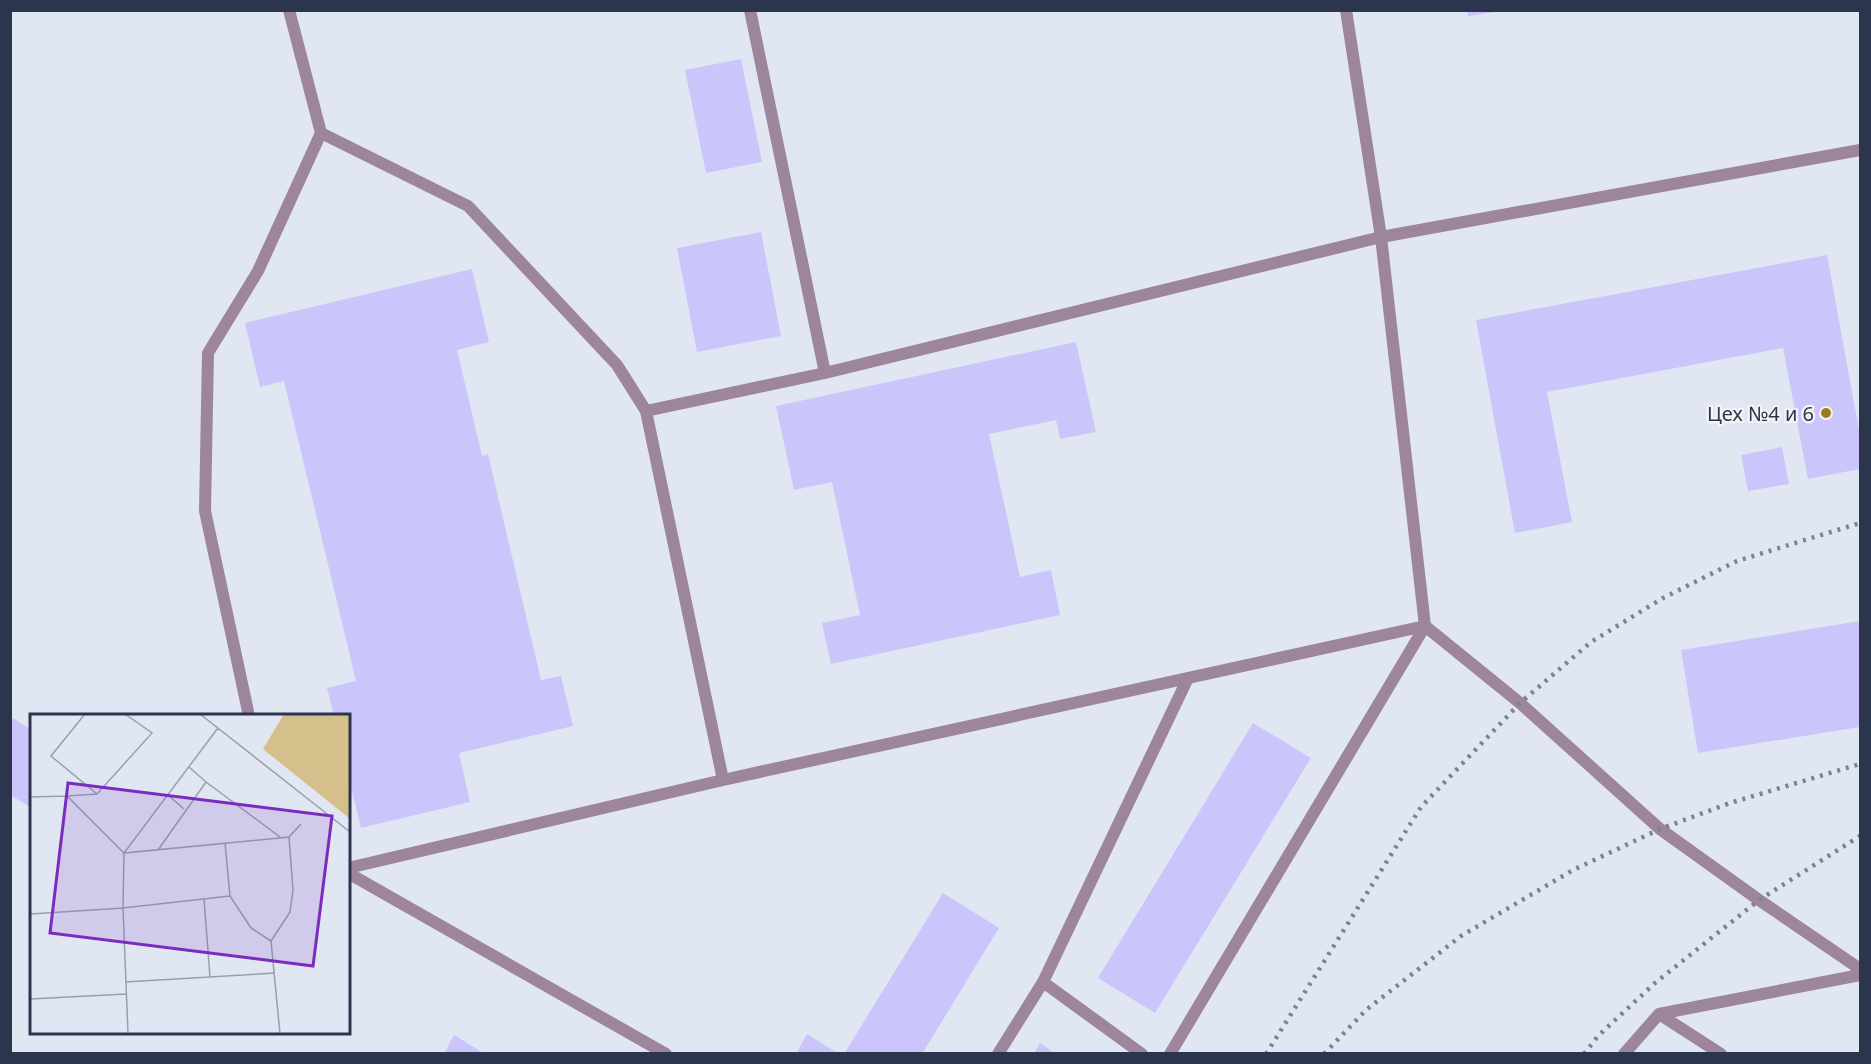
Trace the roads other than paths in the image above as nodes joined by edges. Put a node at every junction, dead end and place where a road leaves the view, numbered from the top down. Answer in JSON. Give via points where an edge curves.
{"nodes":[{"id":1,"x":290,"y":10,"type":"edge"},
{"id":2,"x":750,"y":10,"type":"edge"},
{"id":3,"x":1346,"y":10,"type":"edge"},
{"id":4,"x":321,"y":134,"type":"junction"},
{"id":5,"x":1860,"y":150,"type":"edge"},
{"id":6,"x":1382,"y":237,"type":"junction"},
{"id":7,"x":825,"y":373,"type":"junction"},
{"id":8,"x":646,"y":411,"type":"junction"},
{"id":9,"x":1425,"y":626,"type":"junction"},
{"id":10,"x":1188,"y":678,"type":"junction"},
{"id":11,"x":249,"y":714,"type":"edge"},
{"id":12,"x":723,"y":780,"type":"junction"},
{"id":13,"x":350,"y":868,"type":"edge"},
{"id":14,"x":350,"y":874,"type":"edge"},
{"id":15,"x":1860,"y":969,"type":"edge"},
{"id":16,"x":1860,"y":975,"type":"edge"},
{"id":17,"x":1043,"y":982,"type":"junction"},
{"id":18,"x":1659,"y":1014,"type":"junction"},
{"id":19,"x":666,"y":1053,"type":"edge"},
{"id":20,"x":998,"y":1053,"type":"edge"},
{"id":21,"x":1142,"y":1053,"type":"edge"},
{"id":22,"x":1170,"y":1053,"type":"edge"},
{"id":23,"x":1624,"y":1053,"type":"edge"},
{"id":24,"x":1721,"y":1053,"type":"edge"}],
"edges":[{"from":1,"to":4,"type":"lane"},
{"from":2,"to":7,"type":"lane"},
{"from":3,"to":6,"type":"lane"},
{"from":4,"to":8,"type":"lane","via":[[468,206],[617,365]]},
{"from":4,"to":11,"type":"lane","via":[[258,271],[208,353],[206,511]]},
{"from":5,"to":6,"type":"lane"},
{"from":6,"to":7,"type":"lane"},
{"from":6,"to":9,"type":"lane"},
{"from":7,"to":8,"type":"lane"},
{"from":8,"to":12,"type":"lane"},
{"from":9,"to":10,"type":"lane"},
{"from":9,"to":15,"type":"lane","via":[[1520,703],[1660,829]]},
{"from":9,"to":22,"type":"lane"},
{"from":10,"to":12,"type":"lane"},
{"from":10,"to":17,"type":"lane"},
{"from":12,"to":13,"type":"lane"},
{"from":14,"to":19,"type":"lane"},
{"from":16,"to":18,"type":"lane"},
{"from":17,"to":20,"type":"lane"},
{"from":17,"to":21,"type":"lane"},
{"from":18,"to":23,"type":"lane"},
{"from":18,"to":24,"type":"lane"}]}
